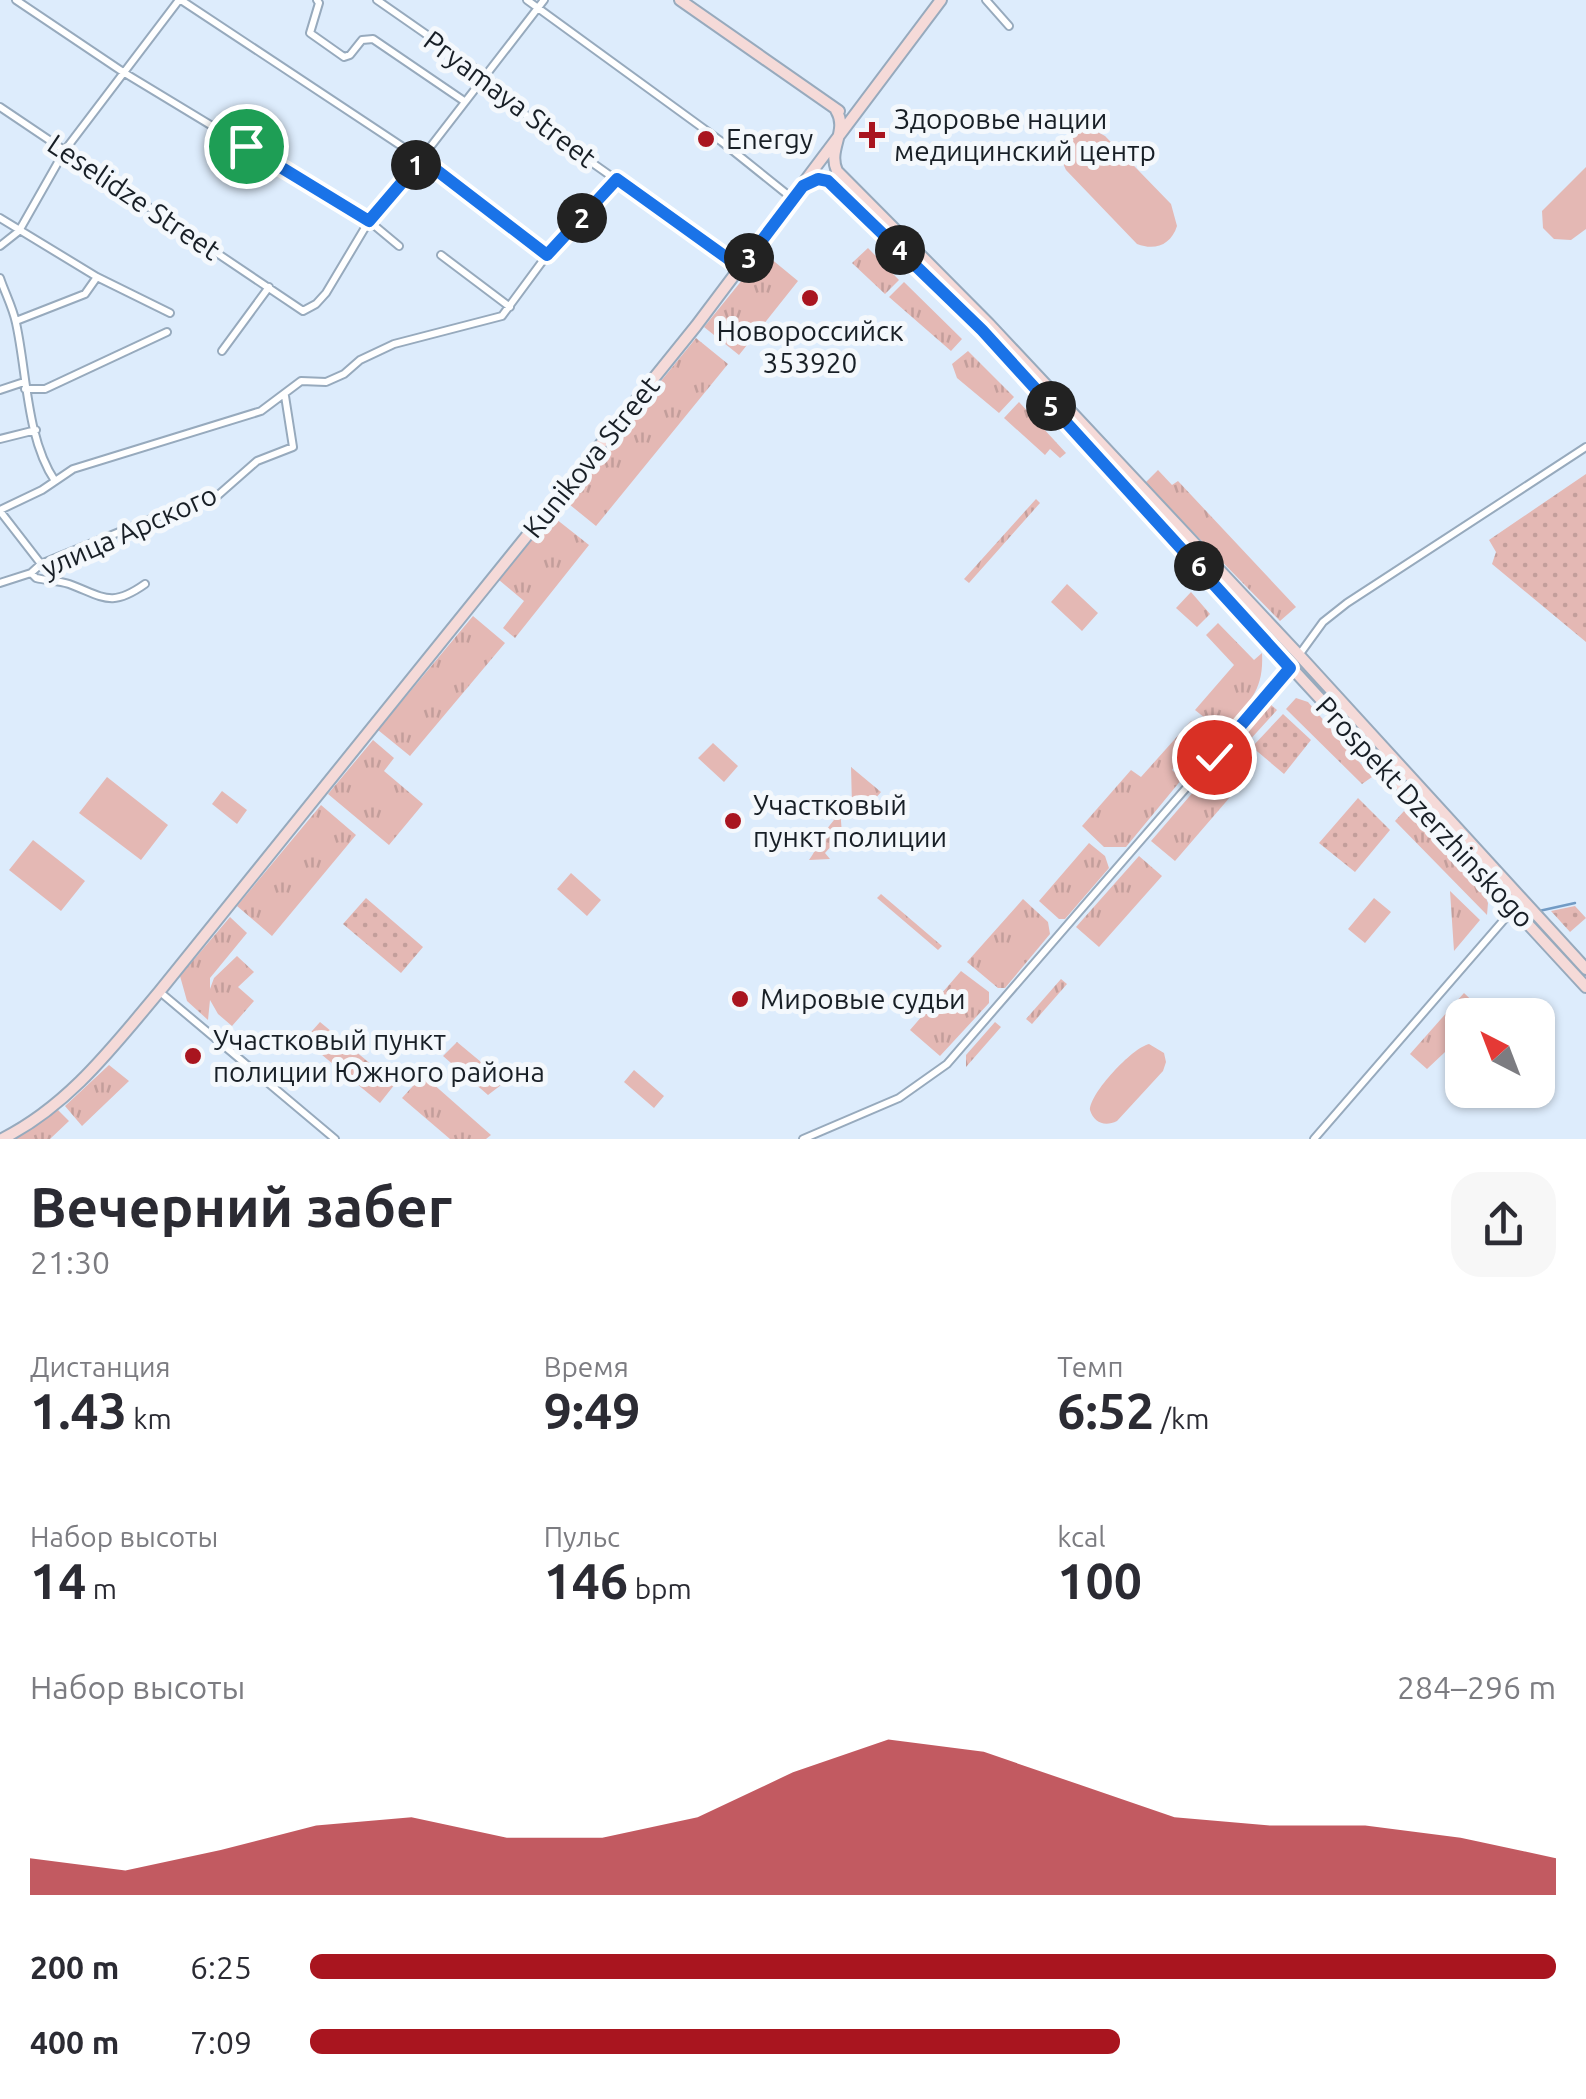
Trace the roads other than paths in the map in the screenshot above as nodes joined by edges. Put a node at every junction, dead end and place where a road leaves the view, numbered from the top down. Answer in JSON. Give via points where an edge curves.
{"nodes":[{"id":1,"x":16,"y":0,"type":"edge"},
{"id":2,"x":180,"y":0,"type":"edge"},
{"id":3,"x":318,"y":0,"type":"edge"},
{"id":4,"x":377,"y":0,"type":"edge"},
{"id":5,"x":528,"y":0,"type":"edge"},
{"id":6,"x":544,"y":0,"type":"edge"},
{"id":7,"x":680,"y":0,"type":"edge"},
{"id":8,"x":942,"y":0,"type":"edge"},
{"id":9,"x":986,"y":0,"type":"edge"},
{"id":10,"x":538,"y":8,"type":"junction"},
{"id":11,"x":1010,"y":26,"type":"dead end"},
{"id":12,"x":123,"y":72,"type":"junction"},
{"id":13,"x":486,"y":76,"type":"junction"},
{"id":14,"x":464,"y":101,"type":"junction"},
{"id":15,"x":863,"y":106,"type":"junction"},
{"id":16,"x":0,"y":107,"type":"edge"},
{"id":17,"x":836,"y":110,"type":"junction"},
{"id":18,"x":837,"y":141,"type":"junction"},
{"id":19,"x":64,"y":150,"type":"junction"},
{"id":20,"x":422,"y":159,"type":"junction"},
{"id":21,"x":821,"y":165,"type":"junction"},
{"id":22,"x":837,"y":171,"type":"junction"},
{"id":23,"x":617,"y":179,"type":"junction"},
{"id":24,"x":828,"y":181,"type":"junction"},
{"id":25,"x":803,"y":186,"type":"junction"},
{"id":26,"x":794,"y":199,"type":"junction"},
{"id":27,"x":0,"y":218,"type":"edge"},
{"id":28,"x":369,"y":221,"type":"junction"},
{"id":29,"x":19,"y":231,"type":"junction"},
{"id":30,"x":0,"y":246,"type":"edge"},
{"id":31,"x":399,"y":246,"type":"dead end"},
{"id":32,"x":441,"y":255,"type":"dead end"},
{"id":33,"x":547,"y":255,"type":"junction"},
{"id":34,"x":741,"y":268,"type":"junction"},
{"id":35,"x":97,"y":277,"type":"junction"},
{"id":36,"x":0,"y":278,"type":"edge"},
{"id":37,"x":269,"y":286,"type":"junction"},
{"id":38,"x":510,"y":307,"type":"junction"},
{"id":39,"x":170,"y":313,"type":"dead end"},
{"id":40,"x":16,"y":321,"type":"junction"},
{"id":41,"x":985,"y":327,"type":"junction"},
{"id":42,"x":167,"y":332,"type":"dead end"},
{"id":43,"x":222,"y":351,"type":"dead end"},
{"id":44,"x":24,"y":385,"type":"junction"},
{"id":45,"x":0,"y":390,"type":"edge"},
{"id":46,"x":285,"y":396,"type":"junction"},
{"id":47,"x":36,"y":430,"type":"junction"},
{"id":48,"x":0,"y":439,"type":"edge"},
{"id":49,"x":1586,"y":447,"type":"edge"},
{"id":50,"x":56,"y":481,"type":"junction"},
{"id":51,"x":0,"y":510,"type":"edge"},
{"id":52,"x":41,"y":564,"type":"junction"},
{"id":53,"x":32,"y":574,"type":"junction"},
{"id":54,"x":0,"y":582,"type":"edge"},
{"id":55,"x":145,"y":584,"type":"dead end"},
{"id":56,"x":1298,"y":654,"type":"junction"},
{"id":57,"x":1290,"y":668,"type":"junction"},
{"id":58,"x":1518,"y":904,"type":"junction"},
{"id":59,"x":1586,"y":969,"type":"edge"},
{"id":60,"x":1586,"y":986,"type":"edge"},
{"id":61,"x":160,"y":992,"type":"junction"},
{"id":62,"x":2,"y":1139,"type":"edge"},
{"id":63,"x":335,"y":1139,"type":"edge"},
{"id":64,"x":803,"y":1139,"type":"edge"},
{"id":65,"x":1314,"y":1139,"type":"edge"}],
"edges":[{"from":1,"to":12,"type":"street"},
{"from":2,"to":12,"type":"street"},
{"from":2,"to":20,"type":"street"},
{"from":3,"to":14,"type":"street","via":[[310,33],[344,56],[373,39]]},
{"from":4,"to":13,"type":"street","name":"Pryamaya Street"},
{"from":5,"to":10,"type":"street"},
{"from":6,"to":10,"type":"street"},
{"from":7,"to":17,"type":"street"},
{"from":8,"to":15,"type":"street"},
{"from":9,"to":11,"type":"street"},
{"from":10,"to":13,"type":"street"},
{"from":10,"to":26,"type":"street"},
{"from":12,"to":19,"type":"street"},
{"from":12,"to":28,"type":"street"},
{"from":13,"to":14,"type":"street"},
{"from":13,"to":23,"type":"street","name":"Pryamaya Street","via":[[530,119]]},
{"from":14,"to":20,"type":"street"},
{"from":15,"to":17,"type":"street"},
{"from":15,"to":18,"type":"street"},
{"from":16,"to":19,"type":"street","name":"Leselidze Street"},
{"from":17,"to":18,"type":"street","via":[[842,126]]},
{"from":18,"to":21,"type":"street"},
{"from":18,"to":22,"type":"street"},
{"from":19,"to":29,"type":"street"},
{"from":19,"to":37,"type":"street","name":"Leselidze Street"},
{"from":20,"to":28,"type":"street"},
{"from":20,"to":33,"type":"street"},
{"from":21,"to":22,"type":"street"},
{"from":21,"to":24,"type":"street"},
{"from":21,"to":25,"type":"street"},
{"from":22,"to":41,"type":"street","name":"Prospekt Dzerzhinskogo"},
{"from":23,"to":33,"type":"street"},
{"from":23,"to":34,"type":"street","name":"Pryamaya Street"},
{"from":24,"to":25,"type":"street"},
{"from":24,"to":41,"type":"street","name":"Prospekt Dzerzhinskogo"},
{"from":25,"to":26,"type":"street"},
{"from":26,"to":34,"type":"street"},
{"from":27,"to":29,"type":"street"},
{"from":28,"to":31,"type":"street"},
{"from":28,"to":37,"type":"street","name":"Leselidze Street","via":[[316,304],[303,311]]},
{"from":29,"to":30,"type":"street"},
{"from":29,"to":35,"type":"street"},
{"from":32,"to":38,"type":"street"},
{"from":33,"to":38,"type":"street"},
{"from":34,"to":61,"type":"street"},
{"from":35,"to":39,"type":"street"},
{"from":35,"to":40,"type":"street","via":[[85,294]]},
{"from":36,"to":40,"type":"street"},
{"from":37,"to":43,"type":"street"},
{"from":38,"to":46,"type":"street","via":[[495,319],[394,344],[326,382],[301,381]]},
{"from":40,"to":44,"type":"street"},
{"from":41,"to":56,"type":"street","name":"Prospekt Dzerzhinskogo"},
{"from":41,"to":57,"type":"street","name":"Prospekt Dzerzhinskogo"},
{"from":42,"to":44,"type":"street","via":[[45,389]]},
{"from":44,"to":45,"type":"street"},
{"from":44,"to":47,"type":"street"},
{"from":46,"to":50,"type":"street","via":[[261,410],[73,469]]},
{"from":46,"to":52,"type":"street","name":"улица Арского","via":[[293,446],[257,461],[216,497]]},
{"from":47,"to":48,"type":"street"},
{"from":47,"to":50,"type":"street"},
{"from":49,"to":56,"type":"street","via":[[1347,603]]},
{"from":50,"to":51,"type":"street"},
{"from":51,"to":52,"type":"street"},
{"from":52,"to":53,"type":"street","name":"улица Арского"},
{"from":53,"to":54,"type":"street","name":"улица Арского"},
{"from":53,"to":55,"type":"street","via":[[102,599],[127,596]]},
{"from":56,"to":57,"type":"street"},
{"from":56,"to":58,"type":"street","name":"Prospekt Dzerzhinskogo"},
{"from":57,"to":58,"type":"street","name":"Prospekt Dzerzhinskogo"},
{"from":57,"to":64,"type":"street","via":[[947,1064],[898,1098]]},
{"from":58,"to":59,"type":"street","name":"Prospekt Dzerzhinskogo"},
{"from":58,"to":60,"type":"street","name":"Prospekt Dzerzhinskogo"},
{"from":58,"to":65,"type":"street"},
{"from":61,"to":62,"type":"street","via":[[82,1082]]},
{"from":61,"to":63,"type":"street"}]}
